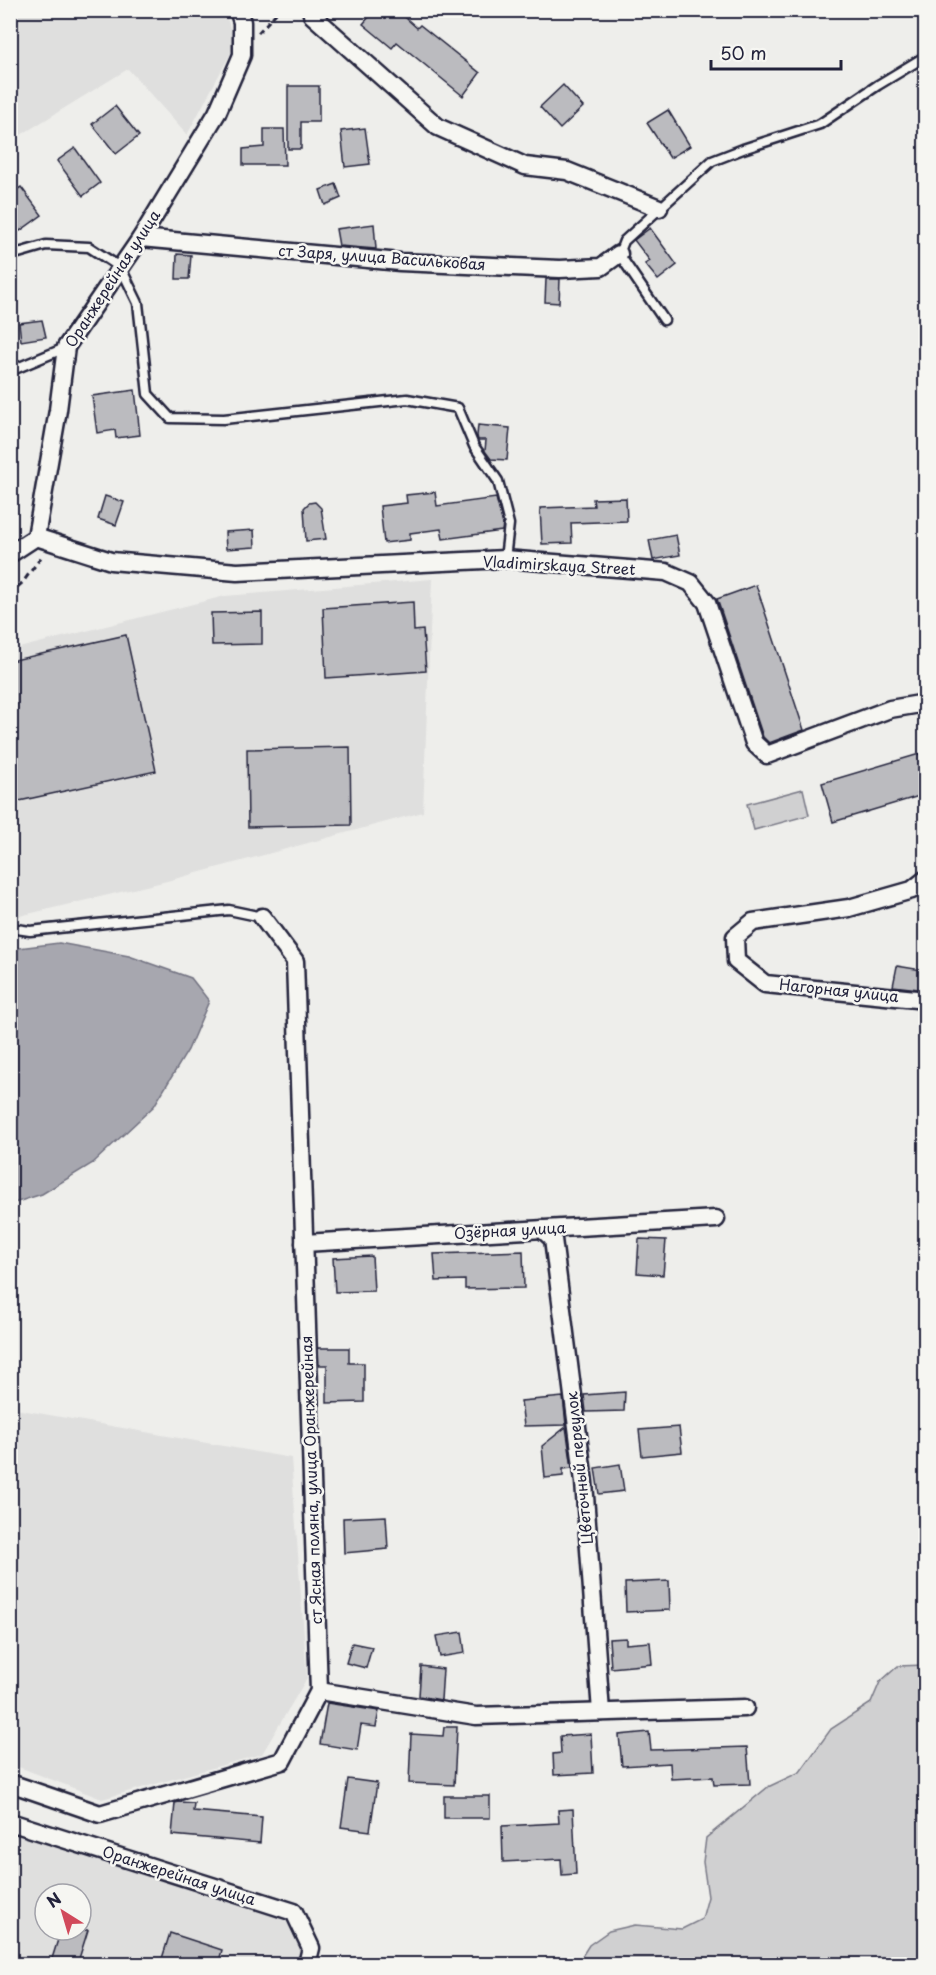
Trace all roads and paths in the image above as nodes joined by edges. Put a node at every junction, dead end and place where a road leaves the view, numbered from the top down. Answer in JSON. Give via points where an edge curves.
{"nodes":[{"id":1,"x":238,"y":10,"type":"edge"},
{"id":2,"x":308,"y":12,"type":"edge"},
{"id":3,"x":926,"y":56,"type":"edge"},
{"id":4,"x":659,"y":208,"type":"junction"},
{"id":5,"x":141,"y":238,"type":"junction"},
{"id":6,"x":15,"y":254,"type":"dead end"},
{"id":7,"x":619,"y":254,"type":"junction"},
{"id":8,"x":121,"y":268,"type":"junction"},
{"id":9,"x":664,"y":320,"type":"dead end"},
{"id":10,"x":66,"y":347,"type":"junction"},
{"id":11,"x":10,"y":371,"type":"edge"},
{"id":12,"x":43,"y":539,"type":"junction"},
{"id":13,"x":10,"y":554,"type":"edge"},
{"id":14,"x":505,"y":560,"type":"junction"},
{"id":15,"x":10,"y":594,"type":"edge"},
{"id":16,"x":926,"y":703,"type":"edge"},
{"id":17,"x":926,"y":879,"type":"edge"},
{"id":18,"x":262,"y":917,"type":"joint"},
{"id":19,"x":10,"y":928,"type":"edge"},
{"id":20,"x":926,"y":1000,"type":"edge"},
{"id":21,"x":716,"y":1219,"type":"dead end"},
{"id":22,"x":542,"y":1229,"type":"junction"},
{"id":23,"x":304,"y":1243,"type":"junction"},
{"id":24,"x":319,"y":1690,"type":"junction"},
{"id":25,"x":745,"y":1708,"type":"dead end"},
{"id":26,"x":601,"y":1712,"type":"junction"},
{"id":27,"x":10,"y":1783,"type":"edge"},
{"id":28,"x":10,"y":1822,"type":"edge"},
{"id":29,"x":307,"y":1965,"type":"edge"}],
"edges":[{"from":1,"to":5,"type":"street","name":"Оранжерейная улица","via":[[242,55],[217,113]]},
{"from":2,"to":4,"type":"street","via":[[438,127],[525,166],[567,171]]},
{"from":3,"to":4,"type":"lane","via":[[820,124],[712,161]]},
{"from":4,"to":7,"type":"lane","via":[[624,241]]},
{"from":5,"to":7,"type":"street","name":"ст Заря, улица Васильковая","via":[[400,262],[560,269],[601,267]]},
{"from":5,"to":8,"type":"street","name":"Оранжерейная улица"},
{"from":6,"to":8,"type":"lane","via":[[46,245],[89,247]]},
{"from":7,"to":9,"type":"lane"},
{"from":8,"to":10,"type":"street","name":"Оранжерейная улица"},
{"from":8,"to":14,"type":"lane","via":[[138,303],[148,394],[170,418],[224,419],[407,399],[458,408],[474,446],[498,481],[509,524]]},
{"from":10,"to":11,"type":"lane"},
{"from":10,"to":12,"type":"street","name":"Оранжерейная улица"},
{"from":12,"to":13,"type":"street"},
{"from":12,"to":14,"type":"street","name":"Vladimirskaya Street","via":[[111,561],[237,572]]},
{"from":12,"to":15,"type":"path","via":[[39,562]]},
{"from":14,"to":16,"type":"street","name":"Vladimirskaya Street","via":[[666,572],[691,583],[707,603],[753,742],[766,755],[890,709]]},
{"from":17,"to":20,"type":"street","name":"Нагорная улица","via":[[912,890],[849,908],[753,922],[735,937],[736,961],[765,984]]},
{"from":18,"to":19,"type":"lane","via":[[230,910],[30,930]]},
{"from":18,"to":23,"type":"street","name":"ст Ясная поляна, улица Оранжерейная","via":[[295,961]]},
{"from":21,"to":22,"type":"street","name":"Озёрная улица"},
{"from":22,"to":23,"type":"street","name":"Озёрная улица"},
{"from":22,"to":26,"type":"street","name":"Цветочный переулок","via":[[553,1239],[582,1470]]},
{"from":23,"to":24,"type":"street","name":"ст Ясная поляна, улица Оранжерейная"},
{"from":24,"to":26,"type":"street","via":[[476,1716]]},
{"from":24,"to":27,"type":"street","name":"ст Ясная поляна, улица Оранжерейная","via":[[282,1761],[100,1814]]},
{"from":25,"to":26,"type":"street"},
{"from":28,"to":29,"type":"street","name":"Оранжерейная улица","via":[[294,1912],[311,1948]]}]}
